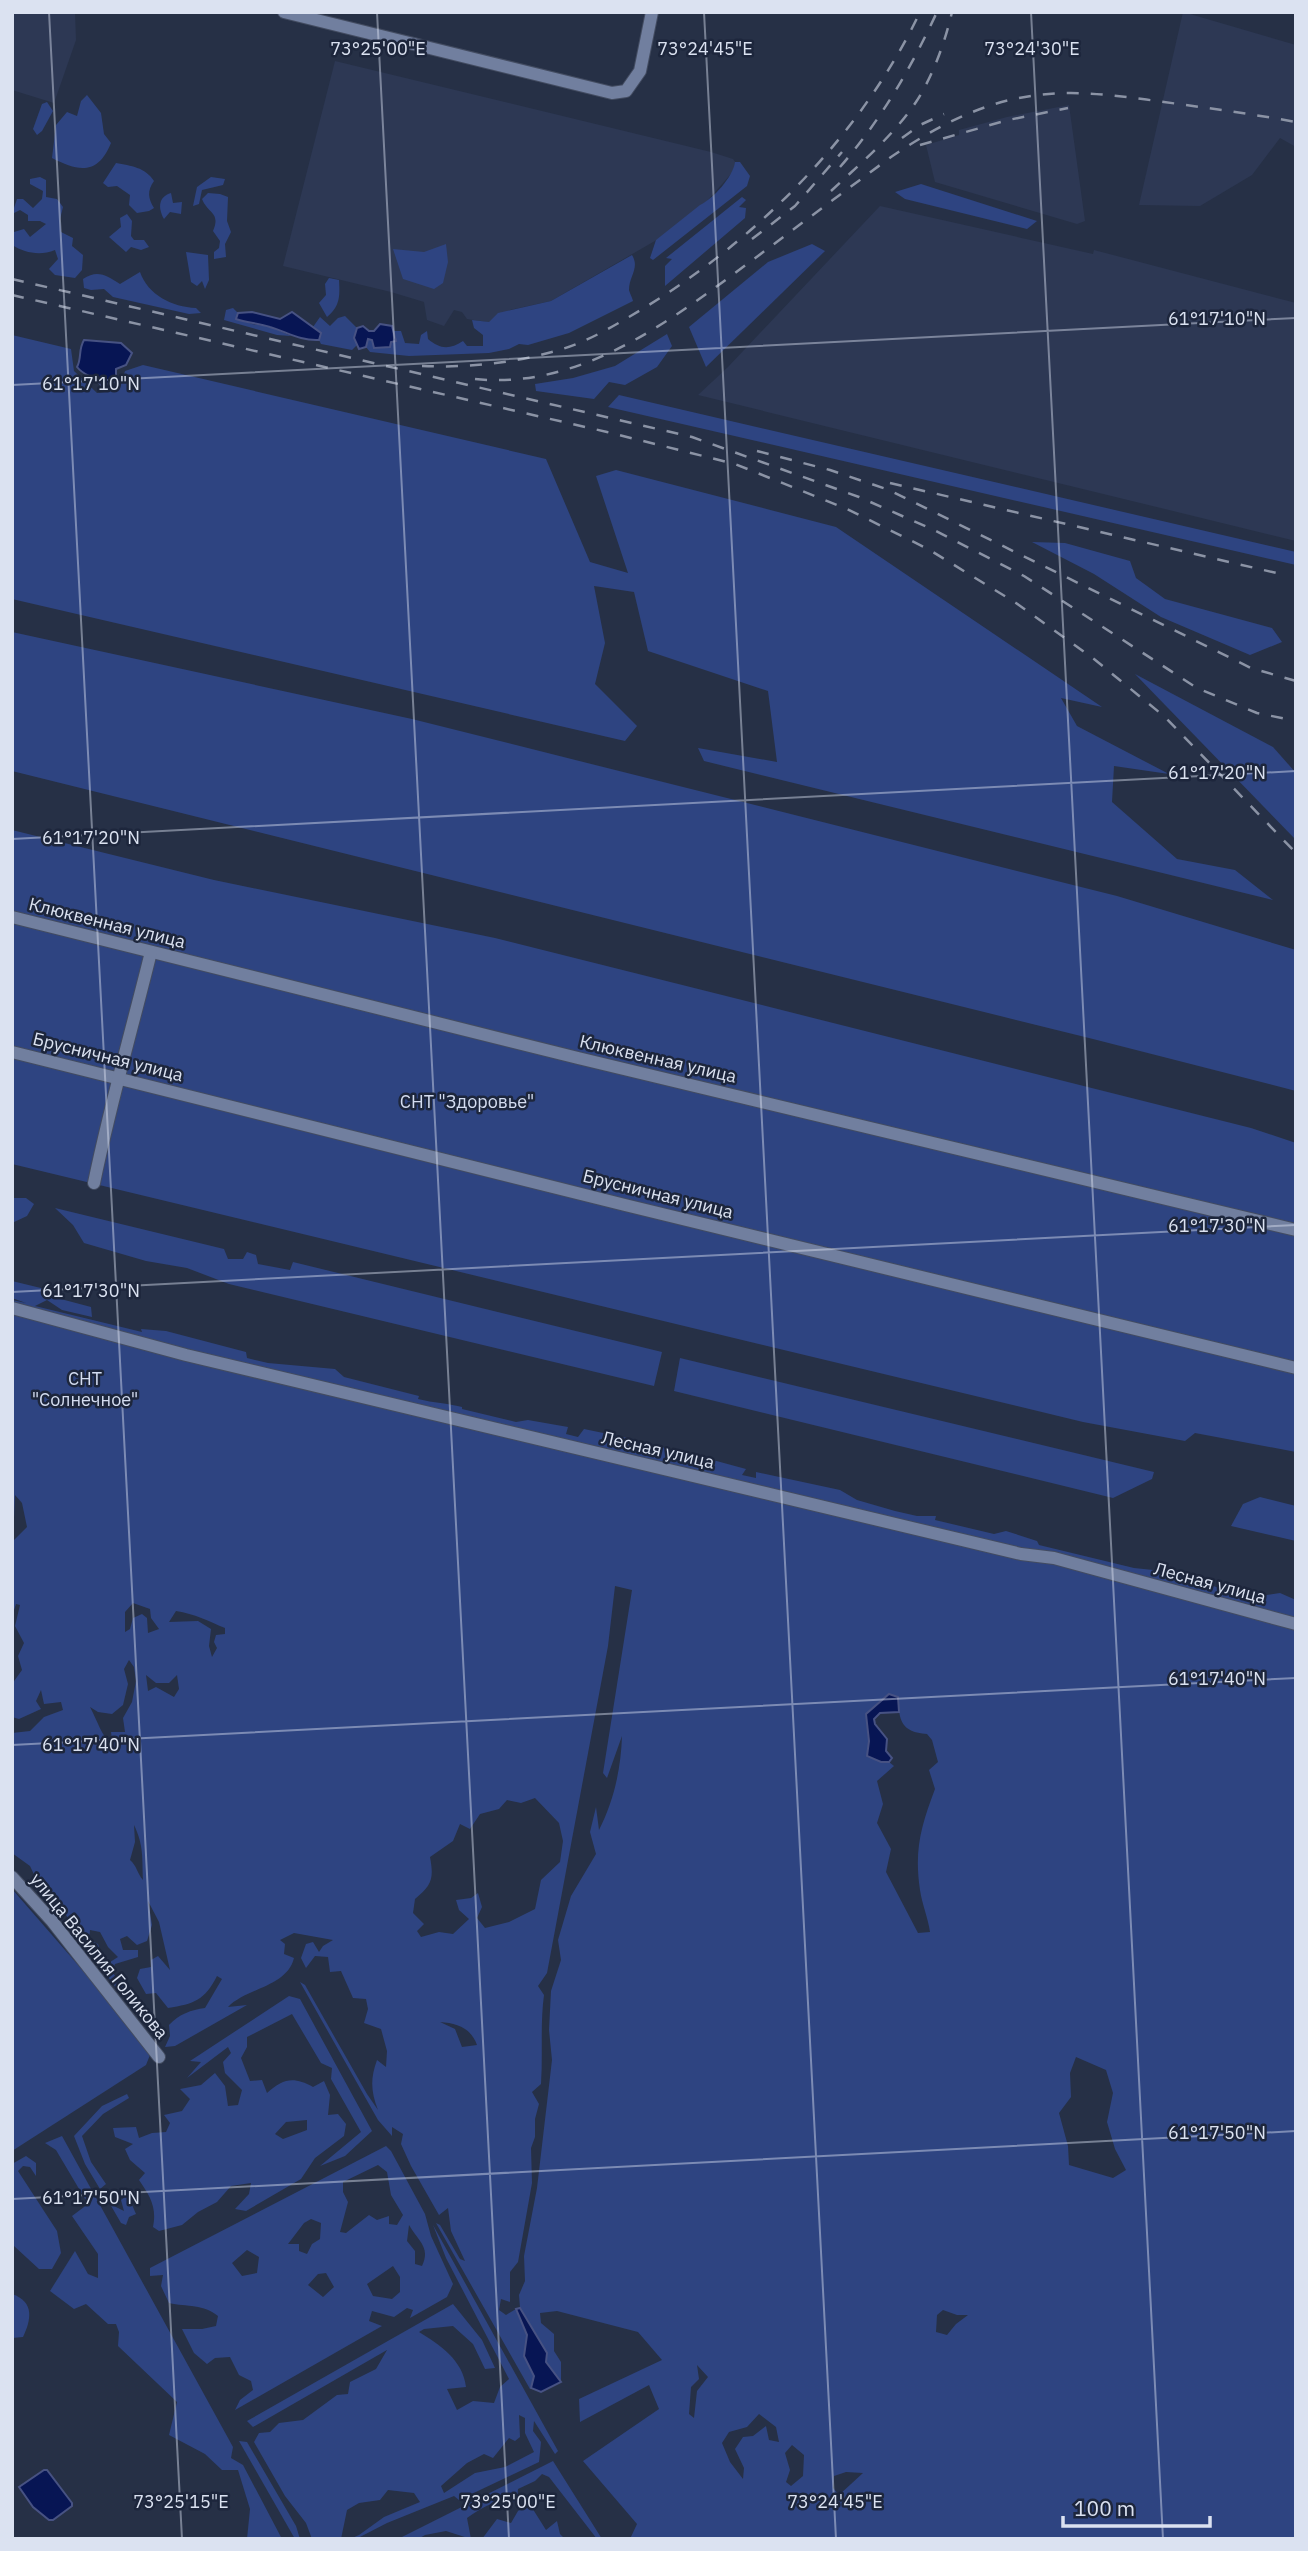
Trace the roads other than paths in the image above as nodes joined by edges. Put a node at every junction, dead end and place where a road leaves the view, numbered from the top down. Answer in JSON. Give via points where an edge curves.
{"nodes":[{"id":1,"x":284,"y":12,"type":"edge"},
{"id":2,"x":652,"y":12,"type":"edge"},
{"id":3,"x":327,"y":18,"type":"edge"},
{"id":4,"x":12,"y":917,"type":"edge"},
{"id":5,"x":151,"y":951,"type":"junction"},
{"id":6,"x":12,"y":1052,"type":"edge"},
{"id":7,"x":120,"y":1078,"type":"junction"},
{"id":8,"x":94,"y":1183,"type":"dead end"},
{"id":9,"x":1296,"y":1230,"type":"edge"},
{"id":10,"x":12,"y":1308,"type":"edge"},
{"id":11,"x":1296,"y":1368,"type":"edge"},
{"id":12,"x":1296,"y":1624,"type":"edge"},
{"id":13,"x":12,"y":1877,"type":"edge"},
{"id":14,"x":159,"y":2057,"type":"dead end"}],
"edges":[{"from":1,"to":3,"type":"street"},
{"from":2,"to":3,"type":"street","via":[[640,71],[626,91],[612,93]]},
{"from":4,"to":5,"type":"street","name":"Клюквенная улица"},
{"from":5,"to":7,"type":"street"},
{"from":5,"to":9,"type":"street","name":"Клюквенная улица"},
{"from":6,"to":7,"type":"street","name":"Брусничная улица"},
{"from":7,"to":8,"type":"street"},
{"from":7,"to":11,"type":"street","name":"Брусничная улица"},
{"from":10,"to":12,"type":"street","name":"Лесная улица","via":[[200,1359],[1021,1554],[1054,1558]]},
{"from":13,"to":14,"type":"street","name":"улица Василия Голикова"}]}
